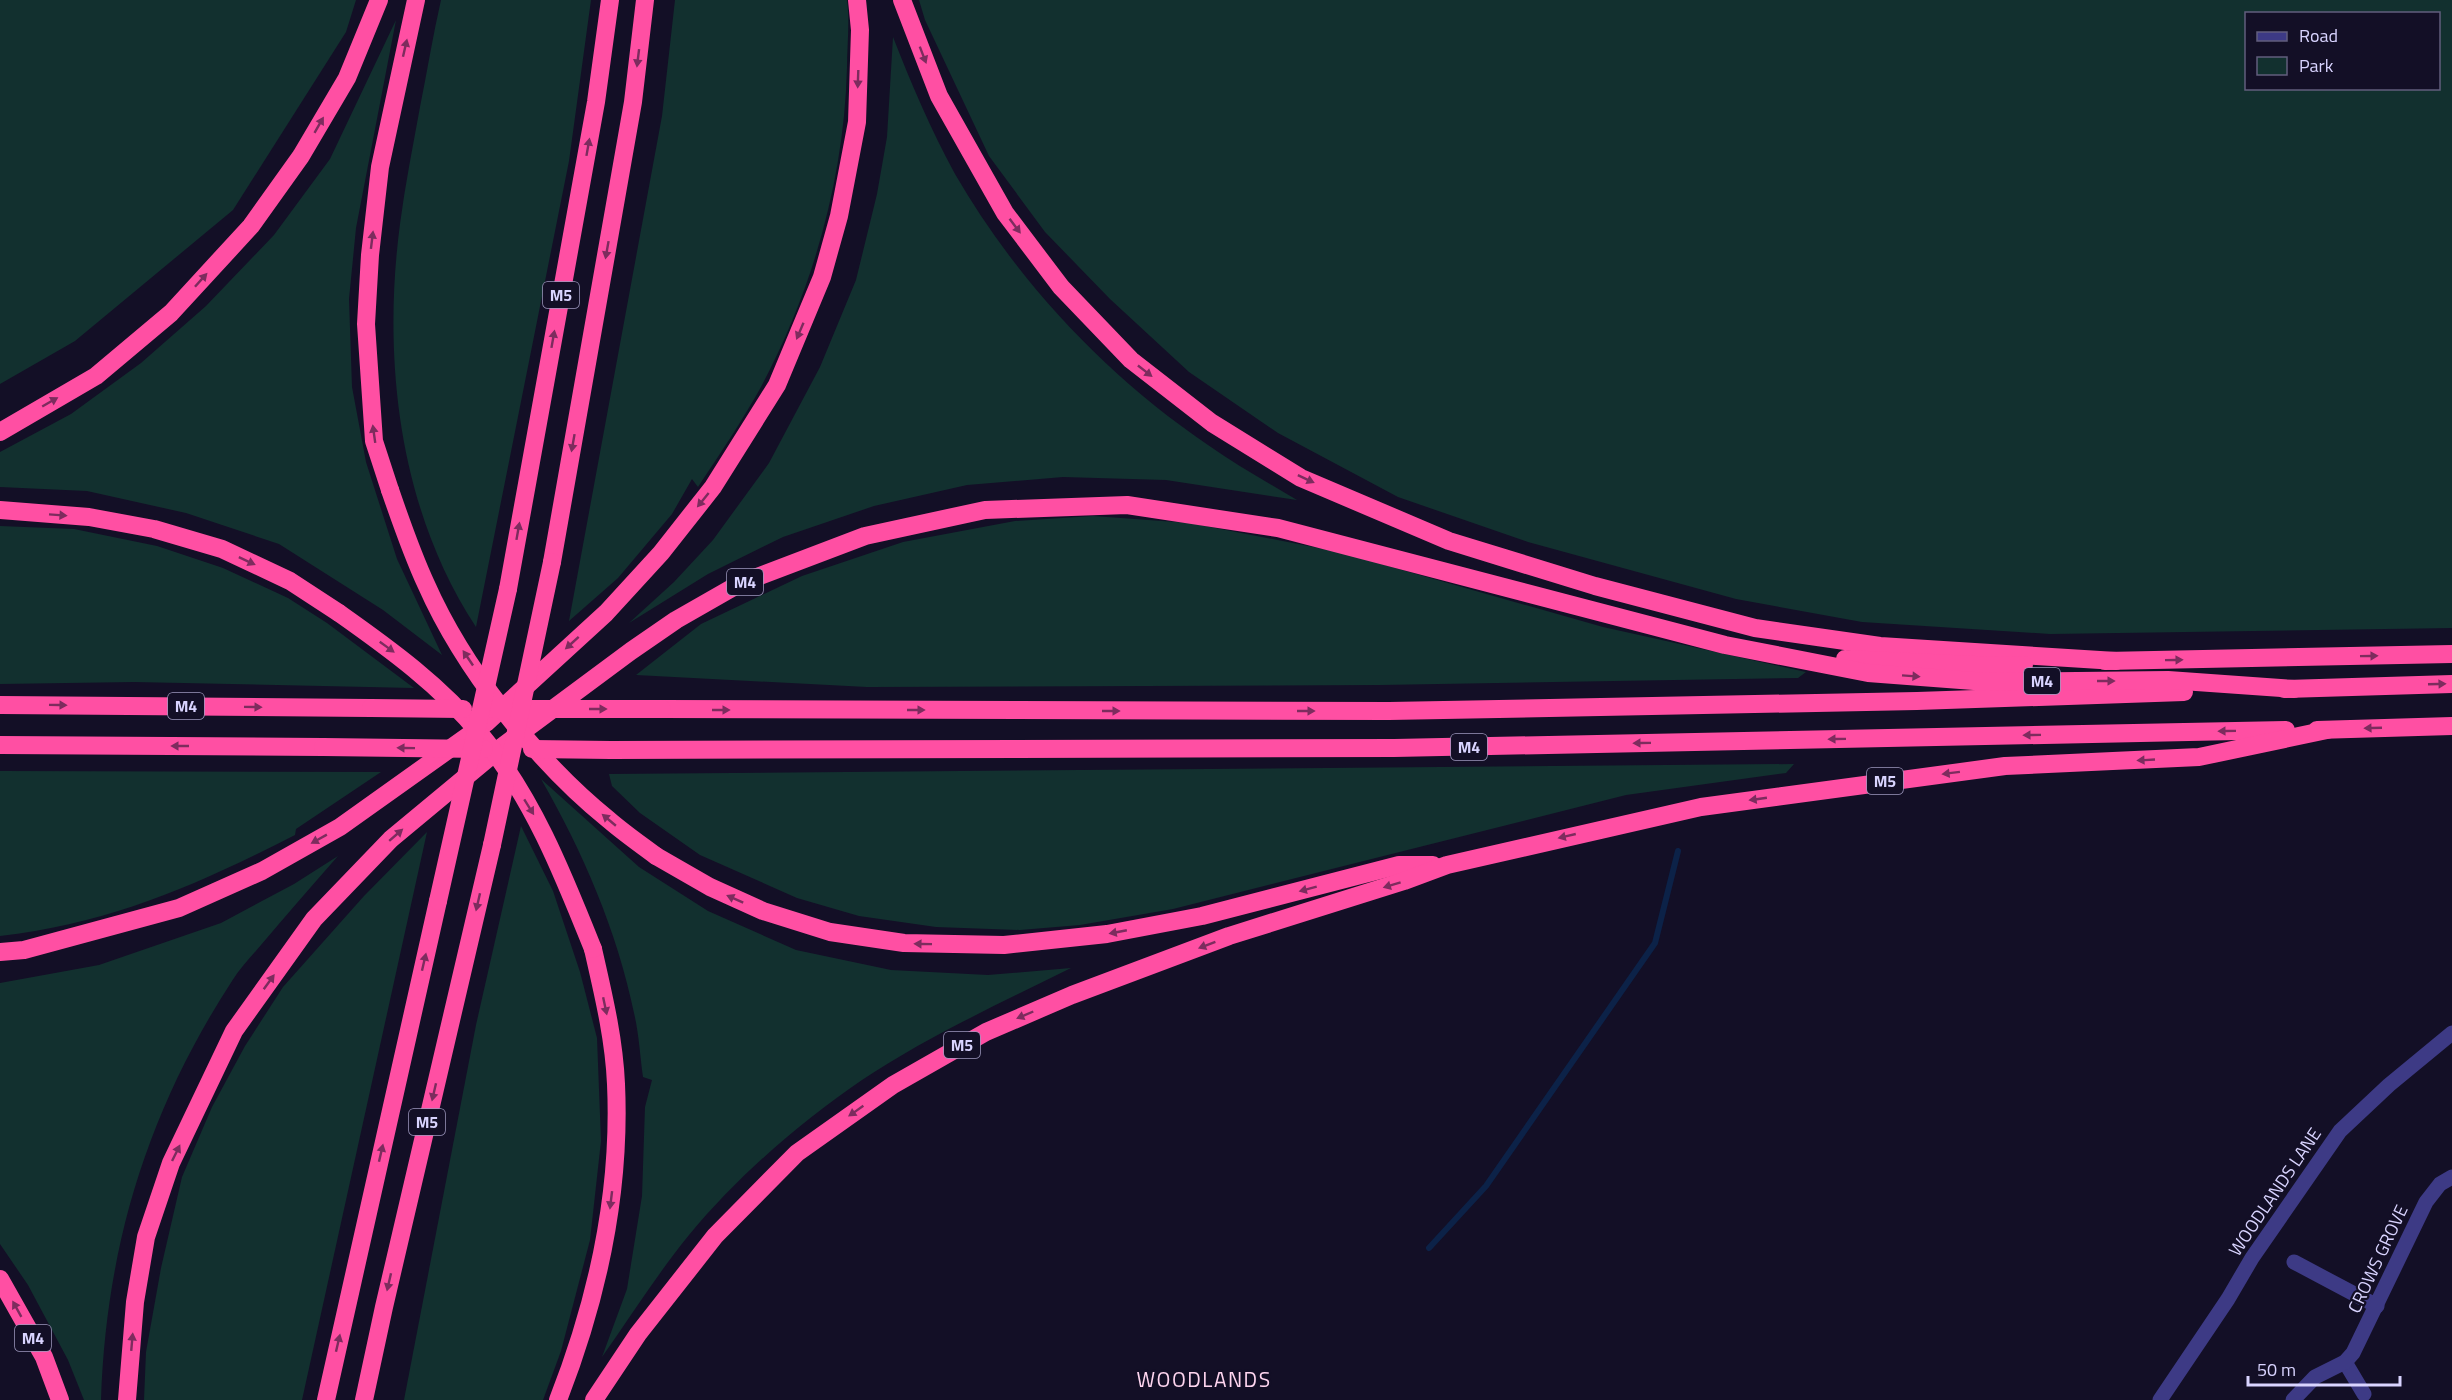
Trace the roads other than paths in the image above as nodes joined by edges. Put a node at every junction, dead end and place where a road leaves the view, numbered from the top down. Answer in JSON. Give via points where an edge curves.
{"nodes":[{"id":1,"x":379,"y":0,"type":"edge"},
{"id":2,"x":416,"y":0,"type":"edge"},
{"id":3,"x":610,"y":0,"type":"edge"},
{"id":4,"x":645,"y":0,"type":"edge"},
{"id":5,"x":857,"y":0,"type":"edge"},
{"id":6,"x":902,"y":0,"type":"edge"},
{"id":7,"x":0,"y":432,"type":"edge"},
{"id":8,"x":0,"y":510,"type":"edge"},
{"id":9,"x":2452,"y":654,"type":"edge"},
{"id":10,"x":1792,"y":657,"type":"junction"},
{"id":11,"x":2116,"y":661,"type":"junction"},
{"id":12,"x":2452,"y":684,"type":"edge"},
{"id":13,"x":2294,"y":689,"type":"junction"},
{"id":14,"x":0,"y":705,"type":"edge"},
{"id":15,"x":2452,"y":726,"type":"edge"},
{"id":16,"x":2327,"y":730,"type":"junction"},
{"id":17,"x":0,"y":745,"type":"edge"},
{"id":18,"x":1447,"y":865,"type":"junction"},
{"id":19,"x":0,"y":952,"type":"edge"},
{"id":20,"x":2452,"y":1033,"type":"edge"},
{"id":21,"x":2452,"y":1177,"type":"edge"},
{"id":22,"x":2294,"y":1262,"type":"dead end"},
{"id":23,"x":0,"y":1279,"type":"edge"},
{"id":24,"x":2377,"y":1306,"type":"junction"},
{"id":25,"x":384,"y":1307,"type":"junction"},
{"id":26,"x":2345,"y":1362,"type":"junction"},
{"id":27,"x":326,"y":1394,"type":"edge"},
{"id":28,"x":2364,"y":1394,"type":"dead end"},
{"id":29,"x":60,"y":1400,"type":"edge"},
{"id":30,"x":127,"y":1400,"type":"edge"},
{"id":31,"x":364,"y":1400,"type":"edge"},
{"id":32,"x":376,"y":1400,"type":"edge"},
{"id":33,"x":558,"y":1400,"type":"edge"},
{"id":34,"x":594,"y":1400,"type":"edge"},
{"id":35,"x":2160,"y":1400,"type":"edge"},
{"id":36,"x":2293,"y":1400,"type":"edge"}],
"edges":[{"from":7,"to":1,"type":"highway","one_way":true,"via":[[96,376],[171,313],[251,226],[301,156],[347,78]]},
{"from":18,"to":2,"type":"highway","number":"M5","one_way":true,"bridge":true,"via":[[1399,865],[1202,916],[1107,934],[1004,945],[904,943],[830,932],[763,911],[656,856],[599,812],[512,723],[446,624],[426,585],[374,441],[366,324],[370,255],[380,167]]},
{"from":27,"to":3,"type":"highway","number":"M5","one_way":true,"bridge":true,"via":[[508,589],[596,102]]},
{"from":4,"to":25,"type":"highway","number":"M5","one_way":true,"bridge":true,"via":[[633,102],[552,562],[492,845]]},
{"from":5,"to":19,"type":"highway","one_way":true,"via":[[857,122],[839,216],[822,277],[777,385],[714,487],[661,553],[606,613],[486,723],[340,827],[262,871],[179,908],[24,950]]},
{"from":6,"to":11,"type":"highway","number":"M4","one_way":true,"via":[[939,96],[1005,213],[1061,286],[1131,360],[1212,423],[1301,478],[1449,541],[1595,586],[1755,628],[1880,646]]},
{"from":8,"to":33,"type":"highway","one_way":true,"bridge":true,"via":[[89,517],[154,529],[222,549],[290,581],[406,661],[481,735],[540,826],[594,949],[616,1082],[617,1149],[606,1243],[577,1352]]},
{"from":11,"to":9,"type":"highway","number":"M4","one_way":true},
{"from":10,"to":11,"type":"highway","number":"M4","via":[[1996,666]]},
{"from":10,"to":13,"type":"highway","number":"M4","one_way":true,"via":[[1868,674],[1975,681],[2168,680]]},
{"from":30,"to":10,"type":"highway","number":"M4","one_way":true,"via":[[135,1302],[146,1237],[171,1162],[234,1031],[314,920],[391,839],[503,746],[658,632],[739,584],[865,536],[985,510],[1127,505],[1278,528],[1725,645]]},
{"from":13,"to":12,"type":"highway","number":"M4","one_way":true},
{"from":14,"to":13,"type":"highway","number":"M4","one_way":true,"bridge":true,"via":[[1401,711]]},
{"from":15,"to":16,"type":"highway","number":"M4","one_way":true},
{"from":16,"to":17,"type":"highway","number":"M4","one_way":true,"bridge":true,"via":[[1394,748],[611,750]]},
{"from":16,"to":18,"type":"highway","number":"M5","one_way":true,"via":[[2199,757],[2005,766],[1701,807]]},
{"from":18,"to":34,"type":"highway","number":"M5","one_way":true,"via":[[1229,936],[1072,995],[986,1032],[893,1085],[797,1153],[715,1236],[638,1334]]},
{"from":20,"to":35,"type":"street","name":"WOODLANDS LANE","via":[[2340,1131]]},
{"from":21,"to":24,"type":"street","name":"CROWS GROVE","via":[[2440,1184],[2426,1202]]},
{"from":22,"to":24,"type":"street"},
{"from":29,"to":23,"type":"highway","number":"M4","one_way":true,"via":[[44,1357]]},
{"from":24,"to":26,"type":"street","name":"CROWS GROVE","via":[[2354,1353]]},
{"from":25,"to":31,"type":"highway","number":"M5"},
{"from":25,"to":32,"type":"highway","number":"M5"},
{"from":26,"to":28,"type":"street"},
{"from":26,"to":36,"type":"street","name":"CROWS GROVE","via":[[2315,1377]]}]}
